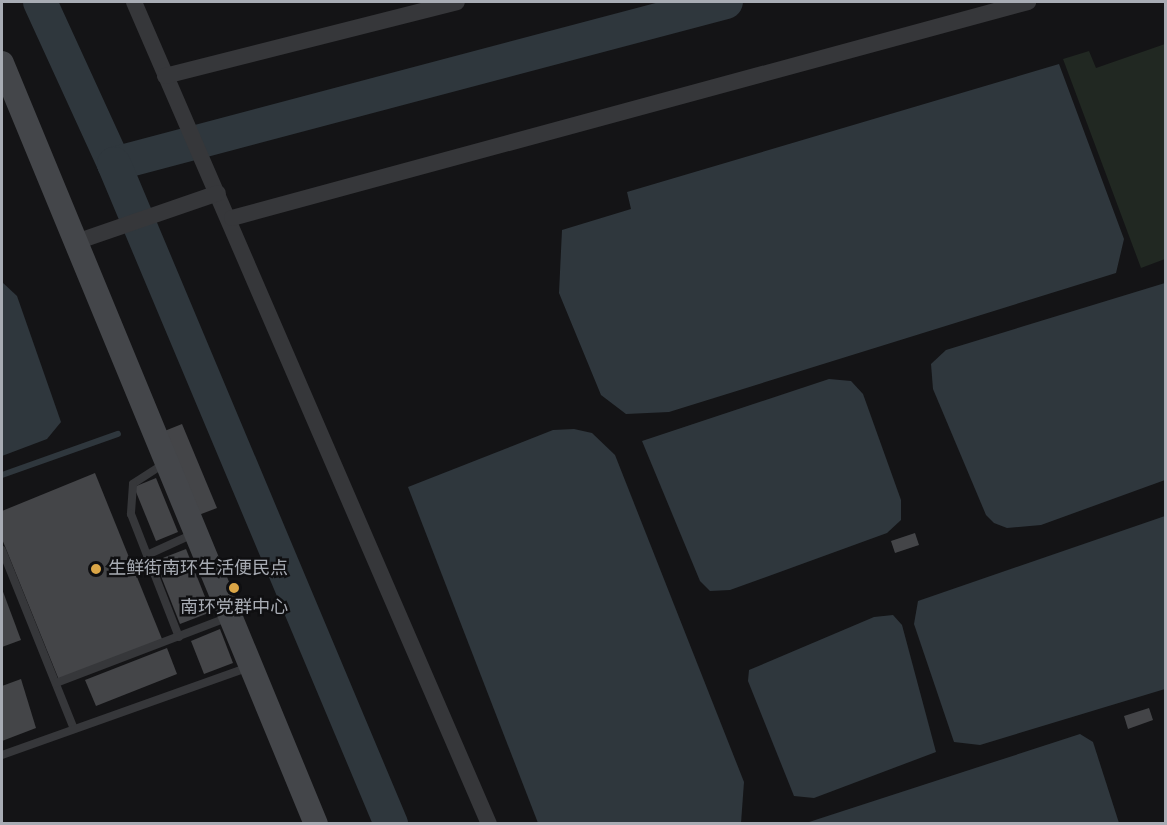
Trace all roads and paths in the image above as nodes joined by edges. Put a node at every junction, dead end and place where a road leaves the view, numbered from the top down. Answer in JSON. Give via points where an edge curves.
{"nodes":[{"id":1,"x":134,"y":2,"type":"edge"},
{"id":2,"x":457,"y":2,"type":"edge"},
{"id":3,"x":1028,"y":2,"type":"edge"},
{"id":4,"x":2,"y":63,"type":"edge"},
{"id":5,"x":165,"y":76,"type":"junction"},
{"id":6,"x":218,"y":193,"type":"junction"},
{"id":7,"x":232,"y":218,"type":"junction"},
{"id":8,"x":76,"y":242,"type":"junction"},
{"id":9,"x":166,"y":462,"type":"junction"},
{"id":10,"x":195,"y":533,"type":"junction"},
{"id":11,"x":2,"y":550,"type":"edge"},
{"id":12,"x":147,"y":555,"type":"junction"},
{"id":13,"x":229,"y":617,"type":"junction"},
{"id":14,"x":179,"y":637,"type":"junction"},
{"id":15,"x":249,"y":667,"type":"junction"},
{"id":16,"x":56,"y":683,"type":"junction"},
{"id":17,"x":74,"y":729,"type":"junction"},
{"id":18,"x":2,"y":755,"type":"edge"},
{"id":19,"x":316,"y":824,"type":"edge"},
{"id":20,"x":489,"y":824,"type":"edge"}],
"edges":[{"from":1,"to":5,"type":"street"},
{"from":2,"to":5,"type":"street"},
{"from":3,"to":7,"type":"street"},
{"from":4,"to":8,"type":"street"},
{"from":5,"to":6,"type":"street"},
{"from":6,"to":7,"type":"street"},
{"from":6,"to":8,"type":"street"},
{"from":7,"to":20,"type":"street"},
{"from":8,"to":9,"type":"street"},
{"from":9,"to":10,"type":"street"},
{"from":9,"to":12,"type":"lane","via":[[133,484],[131,514]]},
{"from":10,"to":12,"type":"lane"},
{"from":10,"to":13,"type":"street"},
{"from":11,"to":16,"type":"lane"},
{"from":12,"to":14,"type":"lane"},
{"from":13,"to":14,"type":"lane"},
{"from":13,"to":15,"type":"street"},
{"from":14,"to":16,"type":"lane"},
{"from":15,"to":17,"type":"lane"},
{"from":15,"to":19,"type":"street"},
{"from":16,"to":17,"type":"lane"},
{"from":17,"to":18,"type":"lane"}]}
